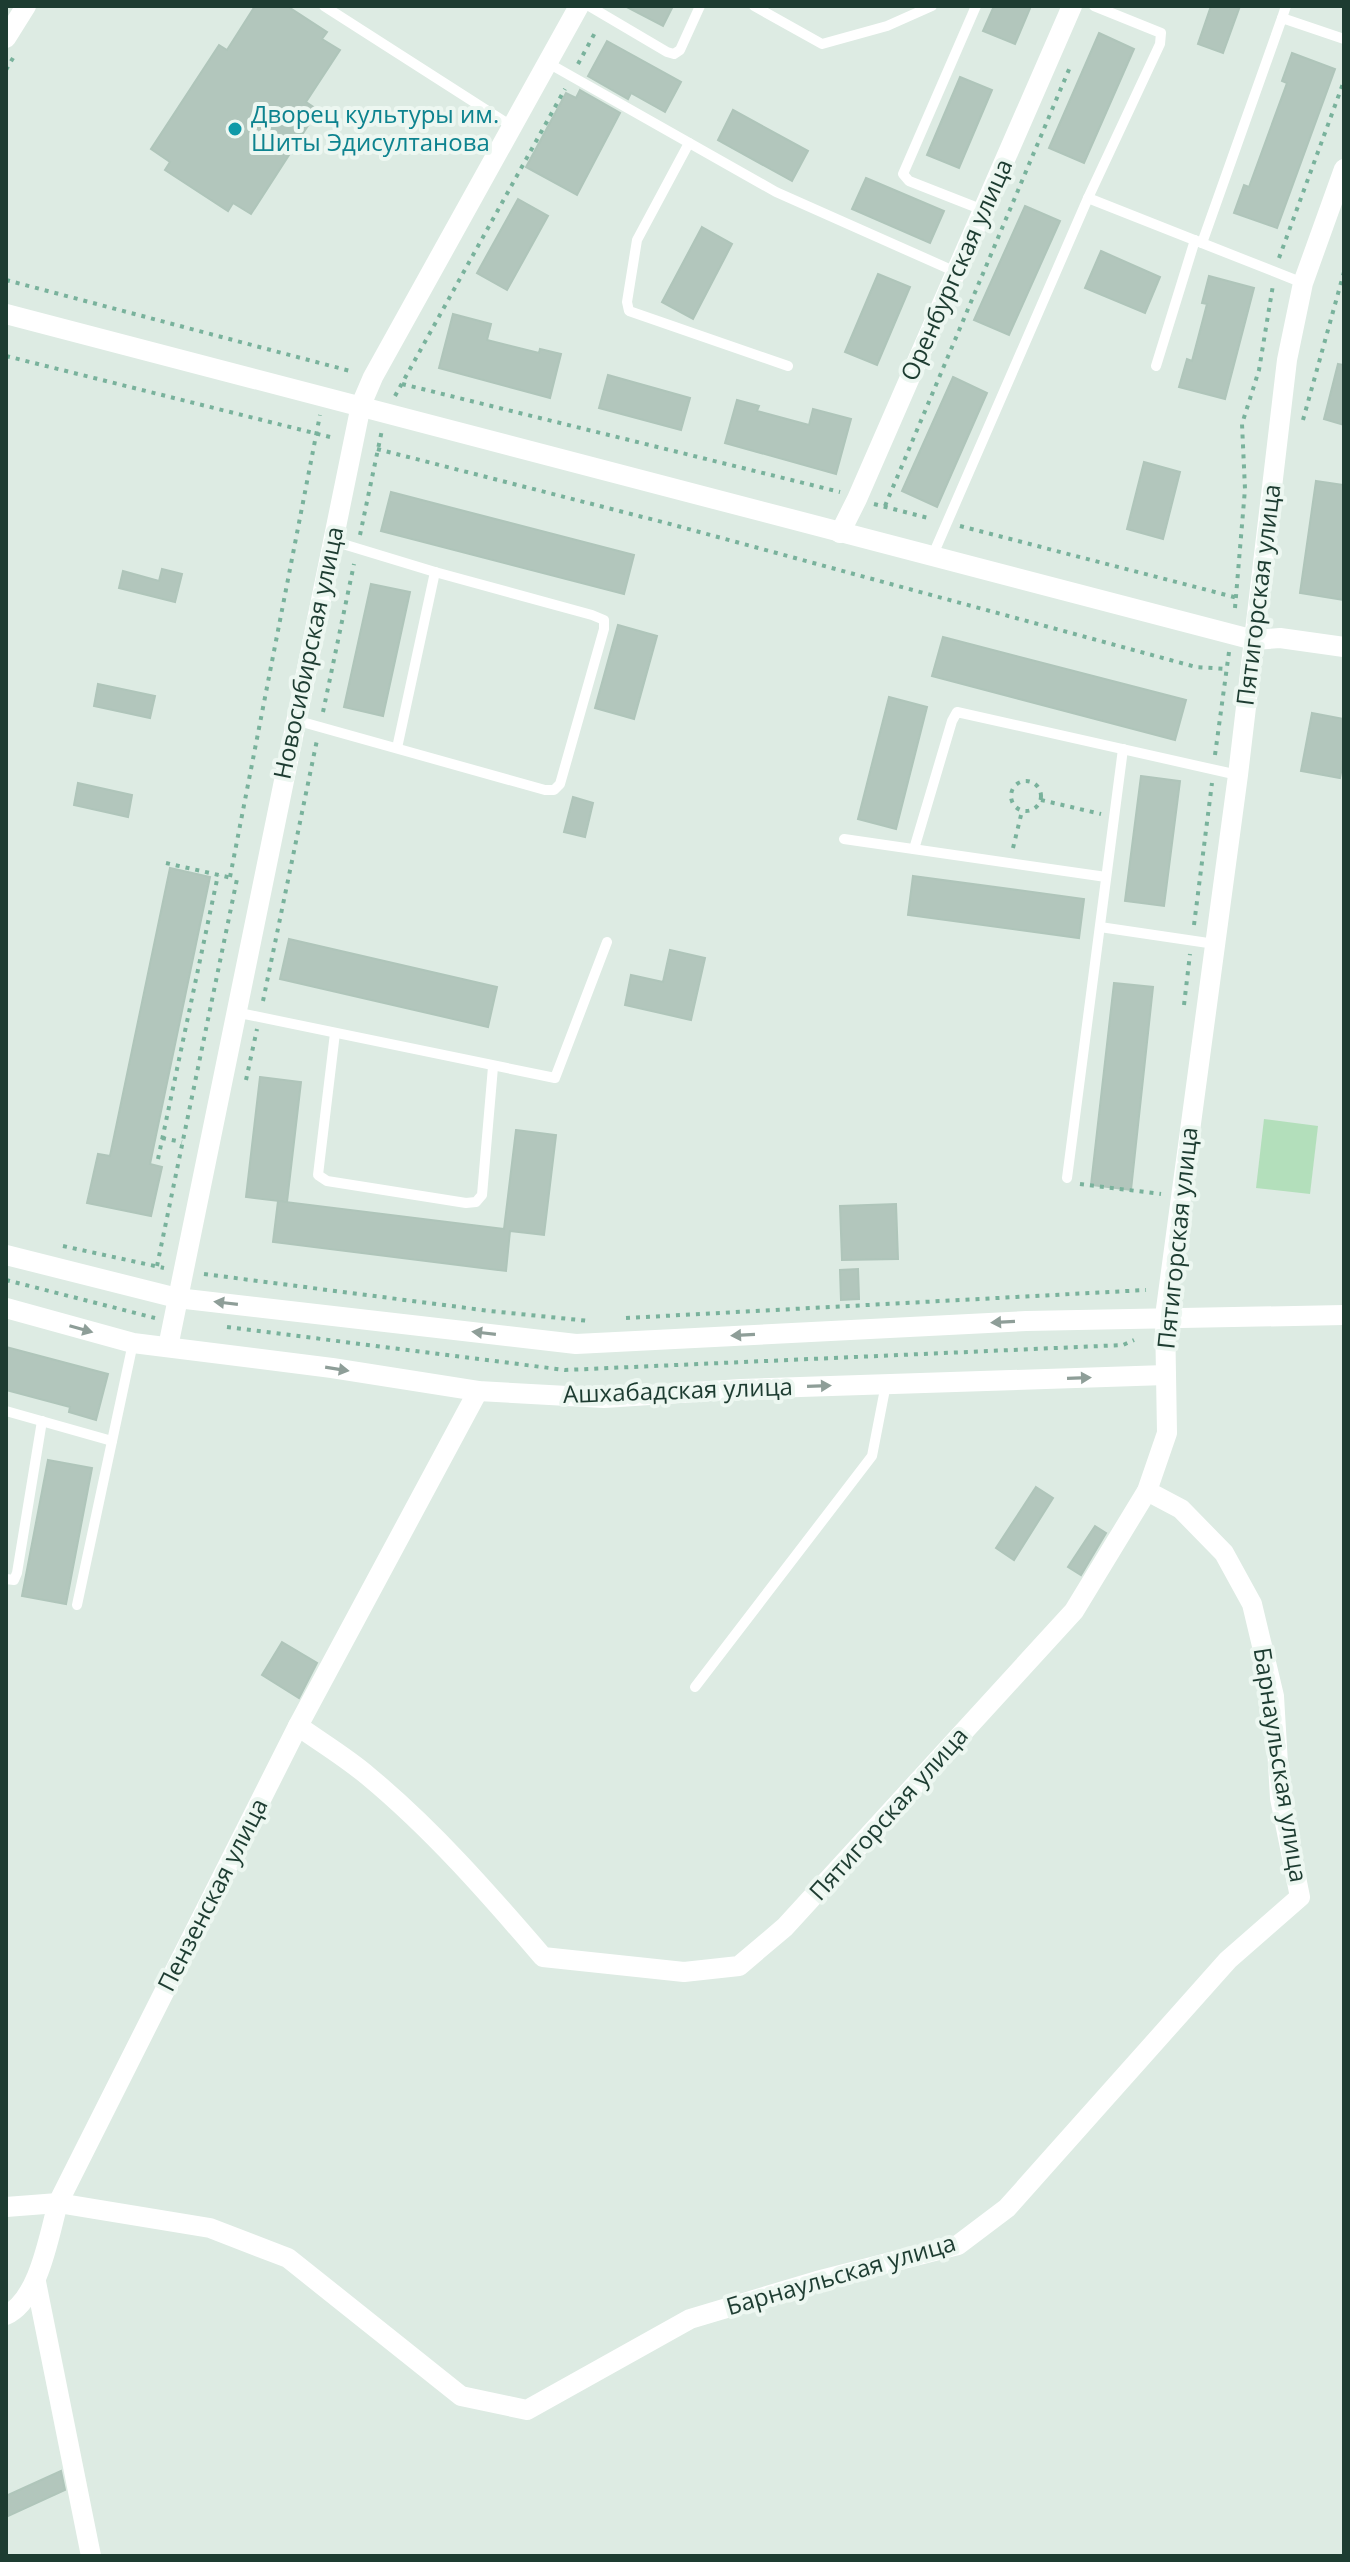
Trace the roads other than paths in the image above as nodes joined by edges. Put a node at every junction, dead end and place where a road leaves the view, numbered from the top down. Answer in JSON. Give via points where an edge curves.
{"nodes":[{"id":1,"x":324,"y":6,"type":"edge"},
{"id":2,"x":579,"y":6,"type":"edge"},
{"id":3,"x":589,"y":6,"type":"edge"},
{"id":4,"x":700,"y":6,"type":"edge"},
{"id":5,"x":754,"y":6,"type":"edge"},
{"id":6,"x":932,"y":6,"type":"edge"},
{"id":7,"x":976,"y":6,"type":"edge"},
{"id":8,"x":1072,"y":6,"type":"edge"},
{"id":9,"x":1094,"y":6,"type":"edge"},
{"id":10,"x":1286,"y":6,"type":"edge"},
{"id":11,"x":16,"y":12,"type":"edge"},
{"id":12,"x":1282,"y":18,"type":"junction"},
{"id":13,"x":6,"y":38,"type":"edge"},
{"id":14,"x":1344,"y":39,"type":"edge"},
{"id":15,"x":548,"y":63,"type":"junction"},
{"id":16,"x":513,"y":127,"type":"junction"},
{"id":17,"x":689,"y":143,"type":"junction"},
{"id":18,"x":1344,"y":169,"type":"edge"},
{"id":19,"x":1088,"y":198,"type":"junction"},
{"id":20,"x":983,"y":210,"type":"junction"},
{"id":21,"x":1198,"y":242,"type":"junction"},
{"id":22,"x":956,"y":272,"type":"junction"},
{"id":23,"x":1303,"y":283,"type":"junction"},
{"id":24,"x":6,"y":314,"type":"edge"},
{"id":25,"x":788,"y":366,"type":"dead end"},
{"id":26,"x":1156,"y":366,"type":"dead end"},
{"id":27,"x":361,"y":405,"type":"junction"},
{"id":28,"x":840,"y":533,"type":"junction"},
{"id":29,"x":332,"y":541,"type":"junction"},
{"id":30,"x":932,"y":557,"type":"junction"},
{"id":31,"x":435,"y":572,"type":"junction"},
{"id":32,"x":1254,"y":640,"type":"junction"},
{"id":33,"x":1344,"y":647,"type":"edge"},
{"id":34,"x":295,"y":720,"type":"junction"},
{"id":35,"x":397,"y":748,"type":"junction"},
{"id":36,"x":1123,"y":749,"type":"junction"},
{"id":37,"x":1238,"y":775,"type":"junction"},
{"id":38,"x":844,"y":839,"type":"dead end"},
{"id":39,"x":914,"y":849,"type":"junction"},
{"id":40,"x":1106,"y":877,"type":"junction"},
{"id":41,"x":1100,"y":927,"type":"junction"},
{"id":42,"x":607,"y":942,"type":"dead end"},
{"id":43,"x":1215,"y":944,"type":"junction"},
{"id":44,"x":235,"y":1012,"type":"junction"},
{"id":45,"x":335,"y":1033,"type":"junction"},
{"id":46,"x":493,"y":1067,"type":"junction"},
{"id":47,"x":1067,"y":1178,"type":"road end"},
{"id":48,"x":6,"y":1255,"type":"edge"},
{"id":49,"x":177,"y":1298,"type":"junction"},
{"id":50,"x":6,"y":1308,"type":"edge"},
{"id":51,"x":1344,"y":1315,"type":"edge"},
{"id":52,"x":1165,"y":1316,"type":"junction"},
{"id":53,"x":133,"y":1343,"type":"junction"},
{"id":54,"x":168,"y":1347,"type":"junction"},
{"id":55,"x":1166,"y":1375,"type":"junction"},
{"id":56,"x":886,"y":1384,"type":"junction"},
{"id":57,"x":478,"y":1391,"type":"junction"},
{"id":58,"x":6,"y":1411,"type":"edge"},
{"id":59,"x":42,"y":1421,"type":"junction"},
{"id":60,"x":112,"y":1441,"type":"junction"},
{"id":61,"x":1147,"y":1491,"type":"junction"},
{"id":62,"x":6,"y":1579,"type":"edge"},
{"id":63,"x":77,"y":1605,"type":"dead end"},
{"id":64,"x":695,"y":1687,"type":"dead end"},
{"id":65,"x":298,"y":1726,"type":"junction"},
{"id":66,"x":58,"y":2203,"type":"junction"},
{"id":67,"x":6,"y":2207,"type":"edge"},
{"id":68,"x":36,"y":2282,"type":"junction"},
{"id":69,"x":6,"y":2315,"type":"edge"},
{"id":70,"x":91,"y":2556,"type":"edge"}],
"edges":[{"from":1,"to":16,"type":"lane"},
{"from":2,"to":15,"type":"street","name":"Новосибирская улица"},
{"from":3,"to":4,"type":"lane","via":[[674,54]]},
{"from":5,"to":6,"type":"lane","via":[[822,44],[887,26]]},
{"from":7,"to":20,"type":"lane","via":[[903,174]]},
{"from":8,"to":20,"type":"street","name":"Оренбургская улица"},
{"from":9,"to":19,"type":"lane","via":[[1161,33]]},
{"from":10,"to":12,"type":"lane"},
{"from":11,"to":13,"type":"street"},
{"from":12,"to":14,"type":"lane"},
{"from":12,"to":21,"type":"lane"},
{"from":15,"to":16,"type":"street","name":"Новосибирская улица"},
{"from":15,"to":17,"type":"lane"},
{"from":16,"to":27,"type":"street","name":"Новосибирская улица"},
{"from":17,"to":22,"type":"lane","via":[[776,192]]},
{"from":17,"to":25,"type":"lane","via":[[637,240],[629,311]]},
{"from":18,"to":23,"type":"street","name":"Пятигорская улица"},
{"from":19,"to":21,"type":"lane"},
{"from":19,"to":30,"type":"lane"},
{"from":20,"to":22,"type":"street","name":"Оренбургская улица"},
{"from":21,"to":23,"type":"lane"},
{"from":21,"to":26,"type":"lane"},
{"from":22,"to":28,"type":"street","name":"Оренбургская улица"},
{"from":23,"to":32,"type":"street","name":"Пятигорская улица","via":[[1287,360]]},
{"from":24,"to":27,"type":"street"},
{"from":27,"to":28,"type":"street"},
{"from":27,"to":29,"type":"street","name":"Новосибирская улица"},
{"from":28,"to":30,"type":"street"},
{"from":29,"to":31,"type":"lane"},
{"from":29,"to":34,"type":"street","name":"Новосибирская улица"},
{"from":30,"to":32,"type":"street"},
{"from":31,"to":35,"type":"lane"},
{"from":31,"to":35,"type":"lane","via":[[592,615],[604,620],[604,629],[554,790]]},
{"from":32,"to":33,"type":"street","via":[[1280,638]]},
{"from":32,"to":37,"type":"street","name":"Пятигорская улица"},
{"from":34,"to":35,"type":"lane"},
{"from":34,"to":44,"type":"street","name":"Новосибирская улица"},
{"from":36,"to":37,"type":"lane"},
{"from":36,"to":39,"type":"lane","via":[[957,712]]},
{"from":36,"to":40,"type":"lane"},
{"from":37,"to":43,"type":"street","name":"Пятигорская улица"},
{"from":38,"to":39,"type":"lane"},
{"from":39,"to":40,"type":"lane"},
{"from":40,"to":41,"type":"lane"},
{"from":41,"to":43,"type":"lane"},
{"from":41,"to":47,"type":"lane"},
{"from":42,"to":46,"type":"lane","via":[[555,1078]]},
{"from":43,"to":52,"type":"street","name":"Пятигорская улица"},
{"from":44,"to":45,"type":"lane"},
{"from":44,"to":49,"type":"street","name":"Новосибирская улица"},
{"from":45,"to":46,"type":"lane"},
{"from":45,"to":46,"type":"lane","via":[[318,1175],[327,1181],[476,1202],[482,1195]]},
{"from":48,"to":49,"type":"street"},
{"from":52,"to":49,"type":"street","one_way":true,"via":[[576,1344]]},
{"from":49,"to":54,"type":"street","name":"Новосибирская улица"},
{"from":50,"to":53,"type":"street","name":"Ашхабадская улица","one_way":true},
{"from":51,"to":52,"type":"street"},
{"from":52,"to":55,"type":"street","name":"Пятигорская улица"},
{"from":53,"to":54,"type":"street","name":"Ашхабадская улица"},
{"from":53,"to":60,"type":"lane"},
{"from":54,"to":57,"type":"street","name":"Ашхабадская улица","one_way":true},
{"from":56,"to":55,"type":"street","name":"Ашхабадская улица","one_way":true},
{"from":55,"to":61,"type":"street","name":"Пятигорская улица","via":[[1167,1433]]},
{"from":57,"to":56,"type":"street","name":"Ашхабадская улица","one_way":true,"via":[[604,1398]]},
{"from":56,"to":64,"type":"lane","via":[[872,1456]]},
{"from":57,"to":65,"type":"street","name":"Пензенская улица"},
{"from":58,"to":59,"type":"lane"},
{"from":59,"to":60,"type":"lane"},
{"from":59,"to":62,"type":"lane","via":[[17,1573],[14,1580]]},
{"from":60,"to":63,"type":"lane"},
{"from":61,"to":65,"type":"street","name":"Пятигорская улица","via":[[1074,1611],[785,1927],[739,1966],[684,1972],[543,1957],[417,1819],[366,1774]]},
{"from":61,"to":66,"type":"street","name":"Барнаульская улица","via":[[1181,1509],[1224,1553],[1252,1604],[1274,1696],[1280,1798],[1300,1897],[1228,1960],[1007,2208],[958,2245],[690,2319],[527,2410],[461,2396],[288,2258],[210,2228]]},
{"from":65,"to":66,"type":"street","name":"Пензенская улица"},
{"from":66,"to":67,"type":"street","name":"Барнаульская улица"},
{"from":66,"to":68,"type":"street","name":"Пензенская улица"},
{"from":68,"to":69,"type":"street","name":"Пензенская улица"},
{"from":68,"to":70,"type":"street"}]}
